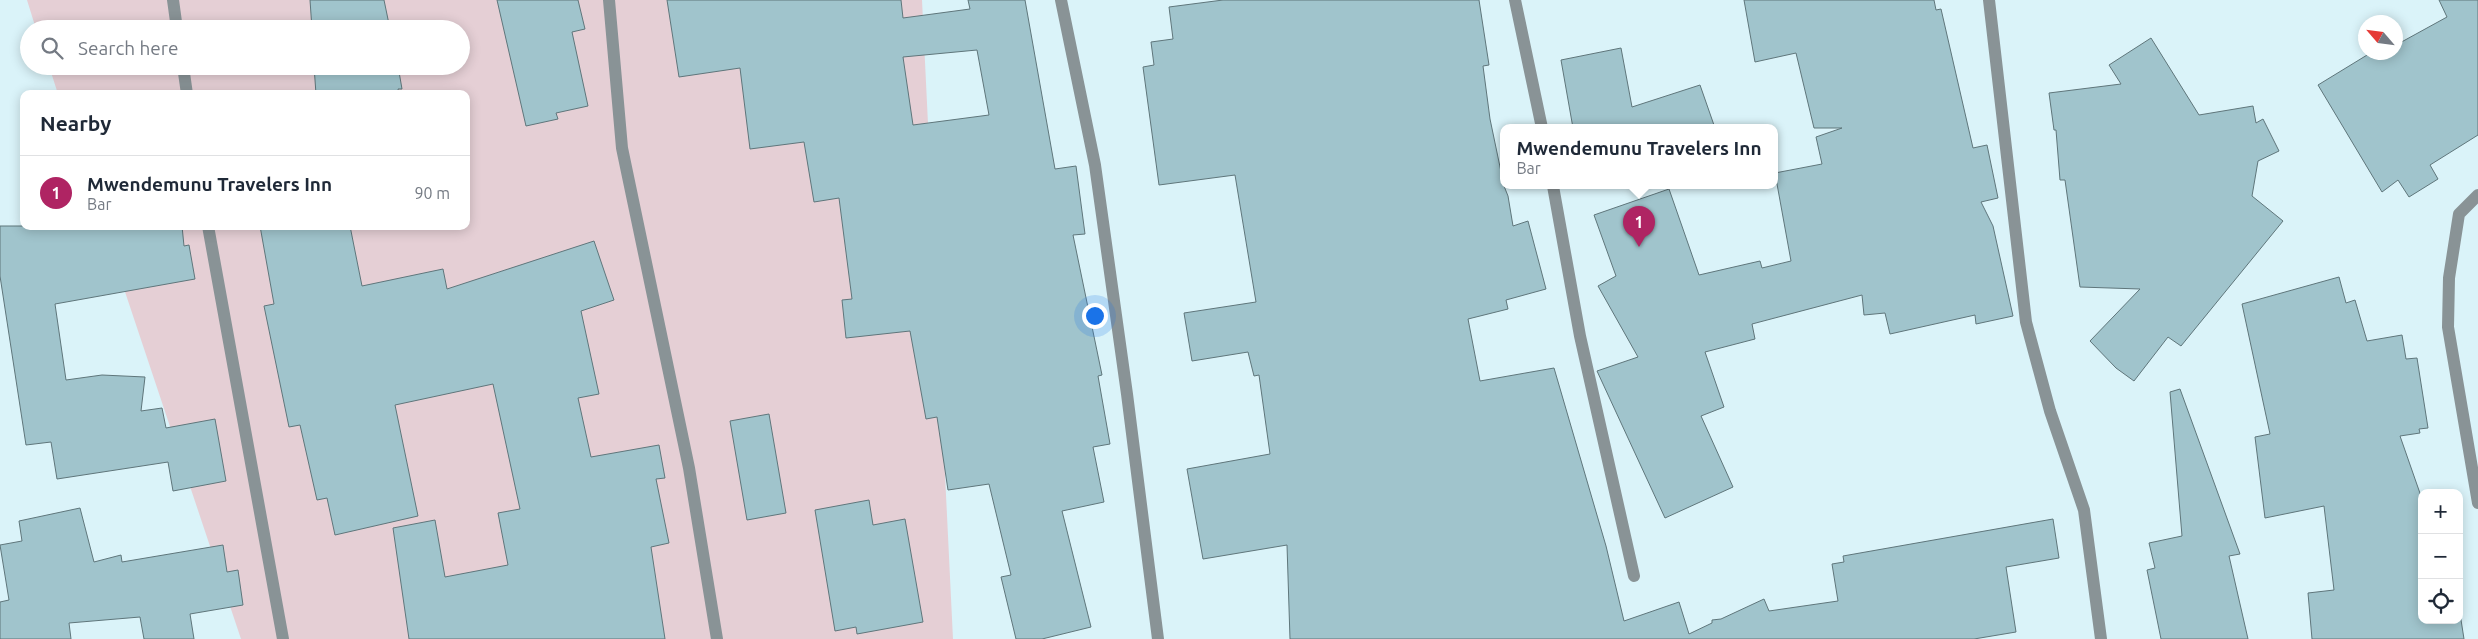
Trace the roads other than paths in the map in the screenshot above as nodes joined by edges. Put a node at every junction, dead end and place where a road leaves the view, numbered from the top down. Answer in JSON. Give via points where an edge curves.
{"nodes":[{"id":1,"x":173,"y":0,"type":"edge"},
{"id":2,"x":609,"y":0,"type":"edge"},
{"id":3,"x":1060,"y":0,"type":"edge"},
{"id":4,"x":1515,"y":0,"type":"edge"},
{"id":5,"x":1989,"y":0,"type":"edge"},
{"id":6,"x":176,"y":20,"type":"edge"},
{"id":7,"x":184,"y":75,"type":"edge"},
{"id":8,"x":186,"y":90,"type":"edge"},
{"id":9,"x":1541,"y":124,"type":"edge"},
{"id":10,"x":1554,"y":189,"type":"edge"},
{"id":11,"x":2478,"y":195,"type":"edge"},
{"id":12,"x":209,"y":230,"type":"edge"},
{"id":13,"x":2478,"y":503,"type":"edge"},
{"id":14,"x":1634,"y":576,"type":"dead end"},
{"id":15,"x":283,"y":639,"type":"edge"},
{"id":16,"x":717,"y":639,"type":"edge"},
{"id":17,"x":1158,"y":639,"type":"edge"},
{"id":18,"x":2101,"y":639,"type":"edge"}],
"edges":[{"from":1,"to":6,"type":"street"},
{"from":2,"to":16,"type":"street","via":[[622,148],[689,468]]},
{"from":3,"to":17,"type":"street","via":[[1095,165]]},
{"from":4,"to":9,"type":"street"},
{"from":5,"to":18,"type":"street","via":[[2026,322],[2050,411],[2084,510]]},
{"from":7,"to":8,"type":"street"},
{"from":10,"to":14,"type":"street","via":[[1580,336]]},
{"from":11,"to":13,"type":"street","via":[[2459,214],[2449,278],[2448,327]]},
{"from":12,"to":15,"type":"street"}]}
